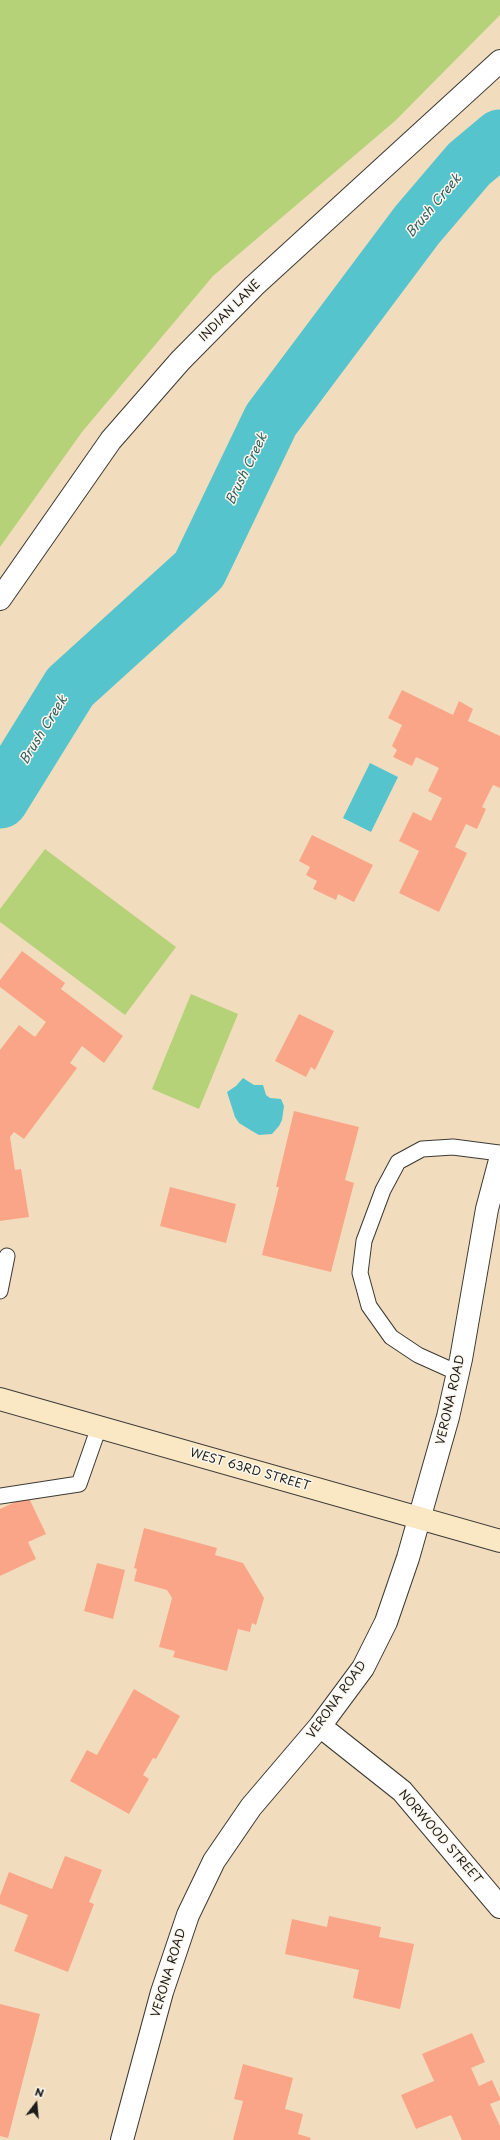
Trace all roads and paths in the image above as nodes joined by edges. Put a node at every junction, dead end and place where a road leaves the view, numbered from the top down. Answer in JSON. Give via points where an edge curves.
{"nodes":[{"id":1,"x":500,"y":61,"type":"edge"},
{"id":2,"x":0,"y":599,"type":"edge"},
{"id":3,"x":500,"y":1153,"type":"edge"},
{"id":4,"x":500,"y":1160,"type":"edge"},
{"id":5,"x":6,"y":1256,"type":"dead end"},
{"id":6,"x":0,"y":1291,"type":"edge"},
{"id":7,"x":458,"y":1373,"type":"junction"},
{"id":8,"x":0,"y":1399,"type":"edge"},
{"id":9,"x":99,"y":1427,"type":"junction"},
{"id":10,"x":0,"y":1496,"type":"edge"},
{"id":11,"x":420,"y":1518,"type":"junction"},
{"id":12,"x":500,"y":1540,"type":"edge"},
{"id":13,"x":320,"y":1726,"type":"junction"},
{"id":14,"x":500,"y":1906,"type":"edge"},
{"id":15,"x":122,"y":2140,"type":"edge"}],
"edges":[{"from":1,"to":2,"type":"street","name":"INDIAN LANE","via":[[254,286],[180,361],[111,440]]},
{"from":3,"to":7,"type":"lane","via":[[453,1147],[422,1149],[398,1162],[383,1190],[364,1241],[360,1273],[369,1306],[392,1337],[418,1355]]},
{"from":4,"to":7,"type":"street","name":"VERONA ROAD","via":[[487,1209]]},
{"from":5,"to":6,"type":"lane"},
{"from":7,"to":11,"type":"street","name":"VERONA ROAD"},
{"from":8,"to":9,"type":"main road","name":"WEST 63RD STREET"},
{"from":9,"to":10,"type":"lane","via":[[79,1484]]},
{"from":9,"to":11,"type":"main road","name":"WEST 63RD STREET"},
{"from":11,"to":12,"type":"main road","name":"WEST 63RD STREET"},
{"from":11,"to":13,"type":"street","name":"VERONA ROAD","via":[[386,1622],[363,1668]]},
{"from":13,"to":14,"type":"street","name":"NORWOOD STREET","via":[[402,1791]]},
{"from":13,"to":15,"type":"street","name":"VERONA ROAD","via":[[251,1807],[214,1861],[188,1915],[162,1992]]}]}
